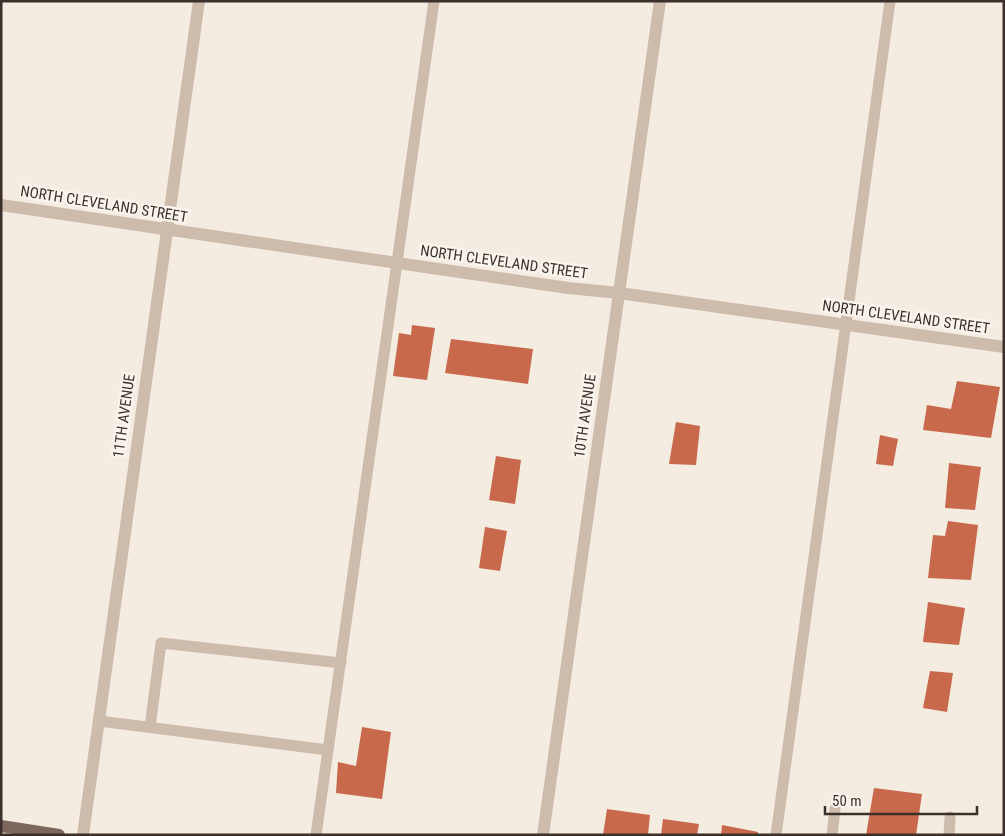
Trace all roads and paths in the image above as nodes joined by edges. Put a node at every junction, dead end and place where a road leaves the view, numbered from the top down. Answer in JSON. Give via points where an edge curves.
{"nodes":[{"id":1,"x":199,"y":1,"type":"edge"},
{"id":2,"x":434,"y":1,"type":"edge"},
{"id":3,"x":660,"y":1,"type":"edge"},
{"id":4,"x":890,"y":1,"type":"edge"},
{"id":5,"x":1,"y":205,"type":"edge"},
{"id":6,"x":168,"y":230,"type":"junction"},
{"id":7,"x":398,"y":264,"type":"junction"},
{"id":8,"x":619,"y":293,"type":"junction"},
{"id":9,"x":847,"y":325,"type":"junction"},
{"id":10,"x":1004,"y":347,"type":"edge"},
{"id":11,"x":341,"y":663,"type":"junction"},
{"id":12,"x":98,"y":721,"type":"junction"},
{"id":13,"x":150,"y":728,"type":"junction"},
{"id":14,"x":328,"y":750,"type":"junction"},
{"id":15,"x":835,"y":809,"type":"dead end"},
{"id":16,"x":950,"y":817,"type":"dead end"},
{"id":17,"x":1,"y":826,"type":"edge"},
{"id":18,"x":59,"y":835,"type":"edge"},
{"id":19,"x":83,"y":835,"type":"edge"},
{"id":20,"x":316,"y":835,"type":"edge"},
{"id":21,"x":543,"y":835,"type":"edge"},
{"id":22,"x":776,"y":835,"type":"edge"},
{"id":23,"x":832,"y":835,"type":"edge"},
{"id":24,"x":949,"y":835,"type":"edge"}],
"edges":[{"from":1,"to":6,"type":"street","name":"11TH AVENUE"},
{"from":2,"to":7,"type":"lane"},
{"from":3,"to":8,"type":"street","name":"10TH AVENUE"},
{"from":4,"to":9,"type":"lane"},
{"from":5,"to":6,"type":"street","name":"NORTH CLEVELAND STREET"},
{"from":6,"to":7,"type":"street","name":"NORTH CLEVELAND STREET"},
{"from":6,"to":12,"type":"street","name":"11TH AVENUE"},
{"from":7,"to":8,"type":"street","name":"NORTH CLEVELAND STREET"},
{"from":7,"to":11,"type":"lane"},
{"from":8,"to":9,"type":"street","name":"NORTH CLEVELAND STREET"},
{"from":8,"to":21,"type":"street","name":"10TH AVENUE"},
{"from":9,"to":10,"type":"street","name":"NORTH CLEVELAND STREET"},
{"from":9,"to":22,"type":"lane"},
{"from":11,"to":13,"type":"lane","via":[[161,643]]},
{"from":11,"to":14,"type":"lane"},
{"from":12,"to":13,"type":"lane"},
{"from":12,"to":19,"type":"street","name":"11TH AVENUE"},
{"from":13,"to":14,"type":"lane"},
{"from":14,"to":20,"type":"lane"},
{"from":15,"to":23,"type":"lane"},
{"from":16,"to":24,"type":"lane"},
{"from":17,"to":18,"type":"main road"}]}
